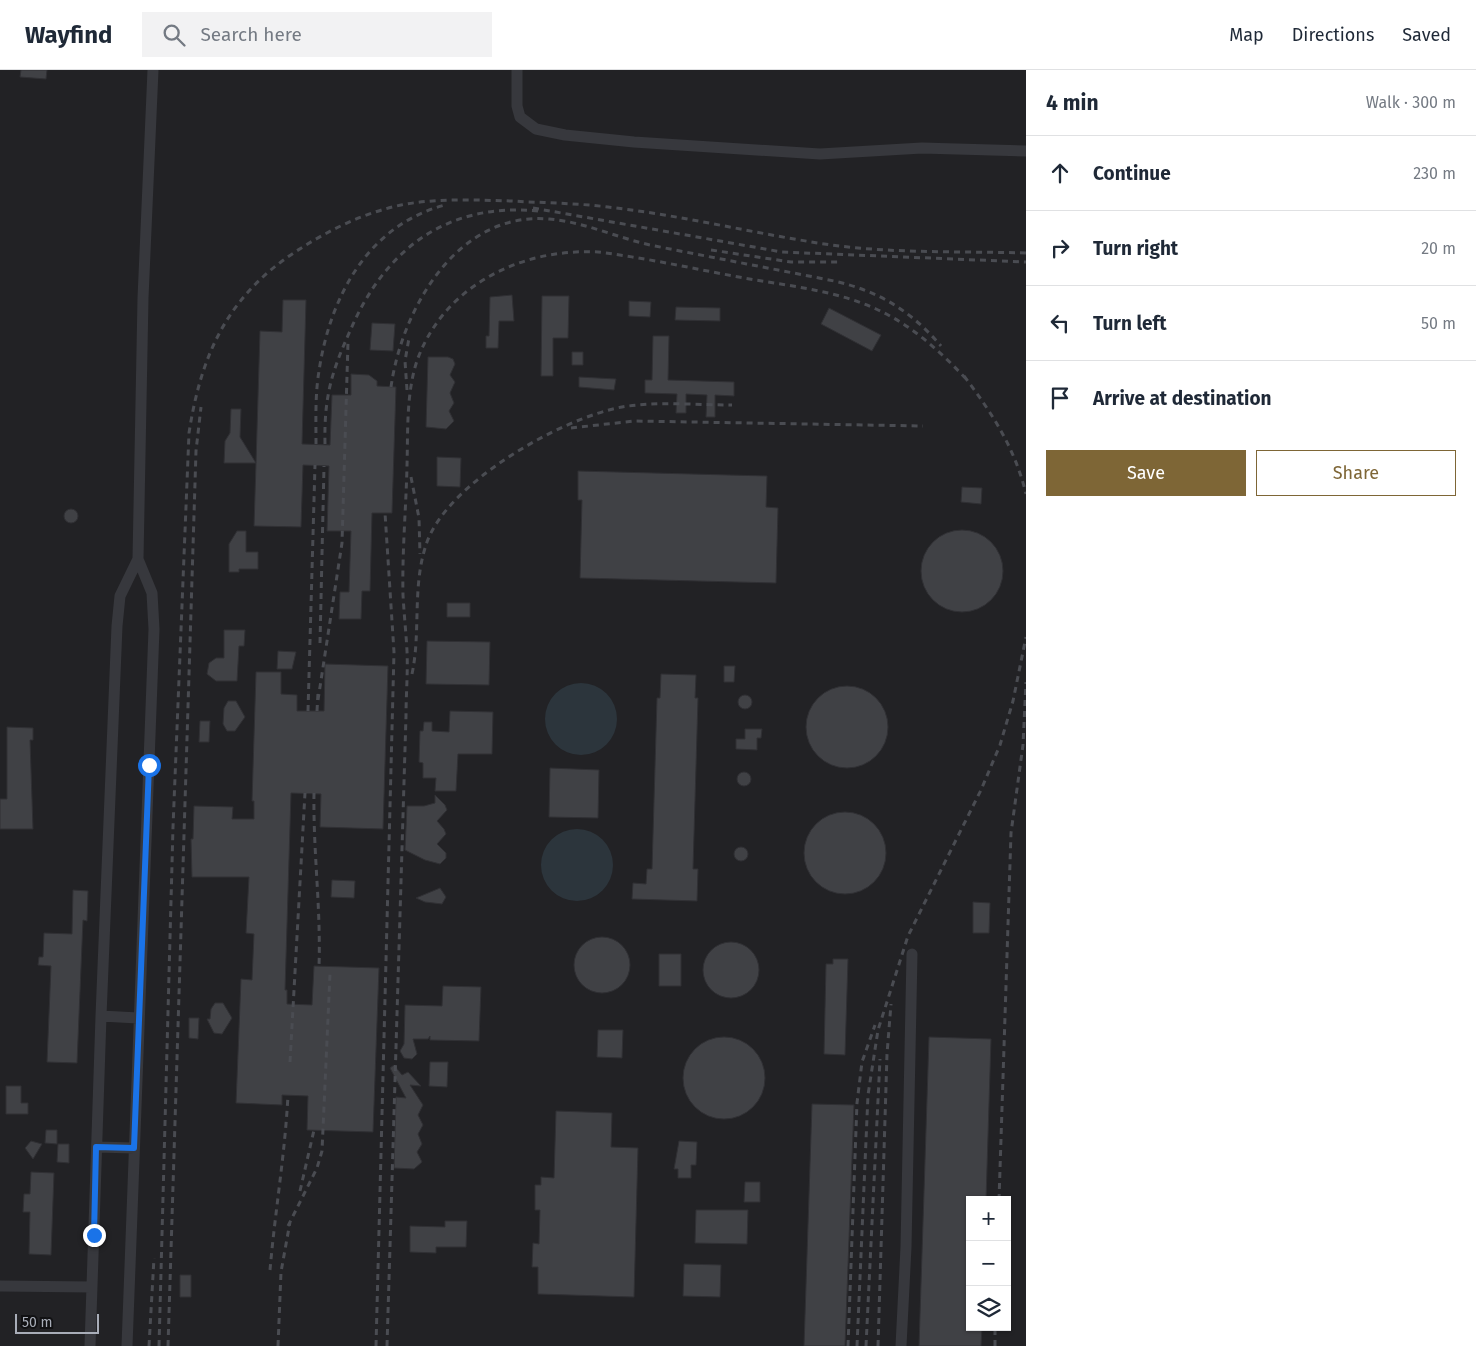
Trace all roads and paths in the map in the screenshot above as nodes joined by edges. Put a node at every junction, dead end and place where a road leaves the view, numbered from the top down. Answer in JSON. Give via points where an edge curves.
{"nodes":[{"id":1,"x":152,"y":70,"type":"edge"},
{"id":2,"x":517,"y":70,"type":"edge"},
{"id":3,"x":1026,"y":151,"type":"edge"},
{"id":4,"x":138,"y":559,"type":"junction"},
{"id":5,"x":912,"y":954,"type":"dead end"},
{"id":6,"x":101,"y":1016,"type":"junction"},
{"id":7,"x":138,"y":1018,"type":"junction"},
{"id":8,"x":96,"y":1147,"type":"junction"},
{"id":9,"x":134,"y":1148,"type":"junction"},
{"id":10,"x":0,"y":1286,"type":"edge"},
{"id":11,"x":92,"y":1287,"type":"junction"},
{"id":12,"x":90,"y":1346,"type":"edge"},
{"id":13,"x":127,"y":1346,"type":"edge"},
{"id":14,"x":901,"y":1346,"type":"edge"}],
"edges":[{"from":1,"to":4,"type":"lane"},
{"from":2,"to":3,"type":"lane","via":[[520,117],[536,129],[565,135],[820,154],[922,148]]},
{"from":4,"to":6,"type":"lane","via":[[124,584],[118,609]]},
{"from":4,"to":7,"type":"lane","via":[[152,593],[154,620]]},
{"from":5,"to":14,"type":"lane"},
{"from":6,"to":7,"type":"lane"},
{"from":6,"to":8,"type":"lane"},
{"from":7,"to":9,"type":"lane"},
{"from":8,"to":9,"type":"lane"},
{"from":8,"to":11,"type":"lane"},
{"from":9,"to":13,"type":"lane"},
{"from":10,"to":11,"type":"lane"},
{"from":11,"to":12,"type":"lane"}]}
